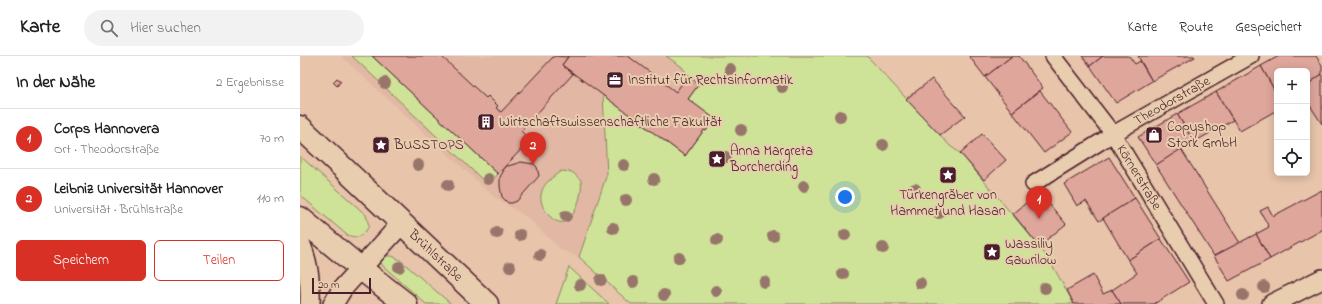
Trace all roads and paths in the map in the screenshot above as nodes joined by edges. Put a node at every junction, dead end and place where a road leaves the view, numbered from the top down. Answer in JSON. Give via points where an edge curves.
{"nodes":[{"id":1,"x":1053,"y":56,"type":"edge"},
{"id":2,"x":1251,"y":56,"type":"edge"},
{"id":3,"x":300,"y":127,"type":"edge"},
{"id":4,"x":1113,"y":134,"type":"junction"},
{"id":5,"x":1033,"y":184,"type":"dead end"},
{"id":6,"x":300,"y":218,"type":"edge"},
{"id":7,"x":402,"y":223,"type":"junction"},
{"id":8,"x":300,"y":242,"type":"edge"},
{"id":9,"x":360,"y":268,"type":"junction"},
{"id":10,"x":1322,"y":279,"type":"edge"},
{"id":11,"x":310,"y":304,"type":"edge"},
{"id":12,"x":333,"y":304,"type":"edge"},
{"id":13,"x":406,"y":304,"type":"edge"},
{"id":14,"x":487,"y":304,"type":"edge"},
{"id":15,"x":1216,"y":304,"type":"edge"},
{"id":16,"x":1272,"y":304,"type":"edge"}],
"edges":[{"from":1,"to":4,"type":"street","name":"Körnerstraße"},
{"from":2,"to":4,"type":"street","name":"Theodorstraße"},
{"from":3,"to":7,"type":"main road","name":"Brühlstraße"},
{"from":4,"to":5,"type":"street","name":"Theodorstraße"},
{"from":4,"to":15,"type":"street","name":"Körnerstraße"},
{"from":6,"to":9,"type":"main road"},
{"from":7,"to":9,"type":"street"},
{"from":7,"to":14,"type":"main road","name":"Brühlstraße"},
{"from":8,"to":11,"type":"street","via":[[309,270]]},
{"from":9,"to":12,"type":"street"},
{"from":9,"to":13,"type":"main road"},
{"from":10,"to":16,"type":"street"}]}
